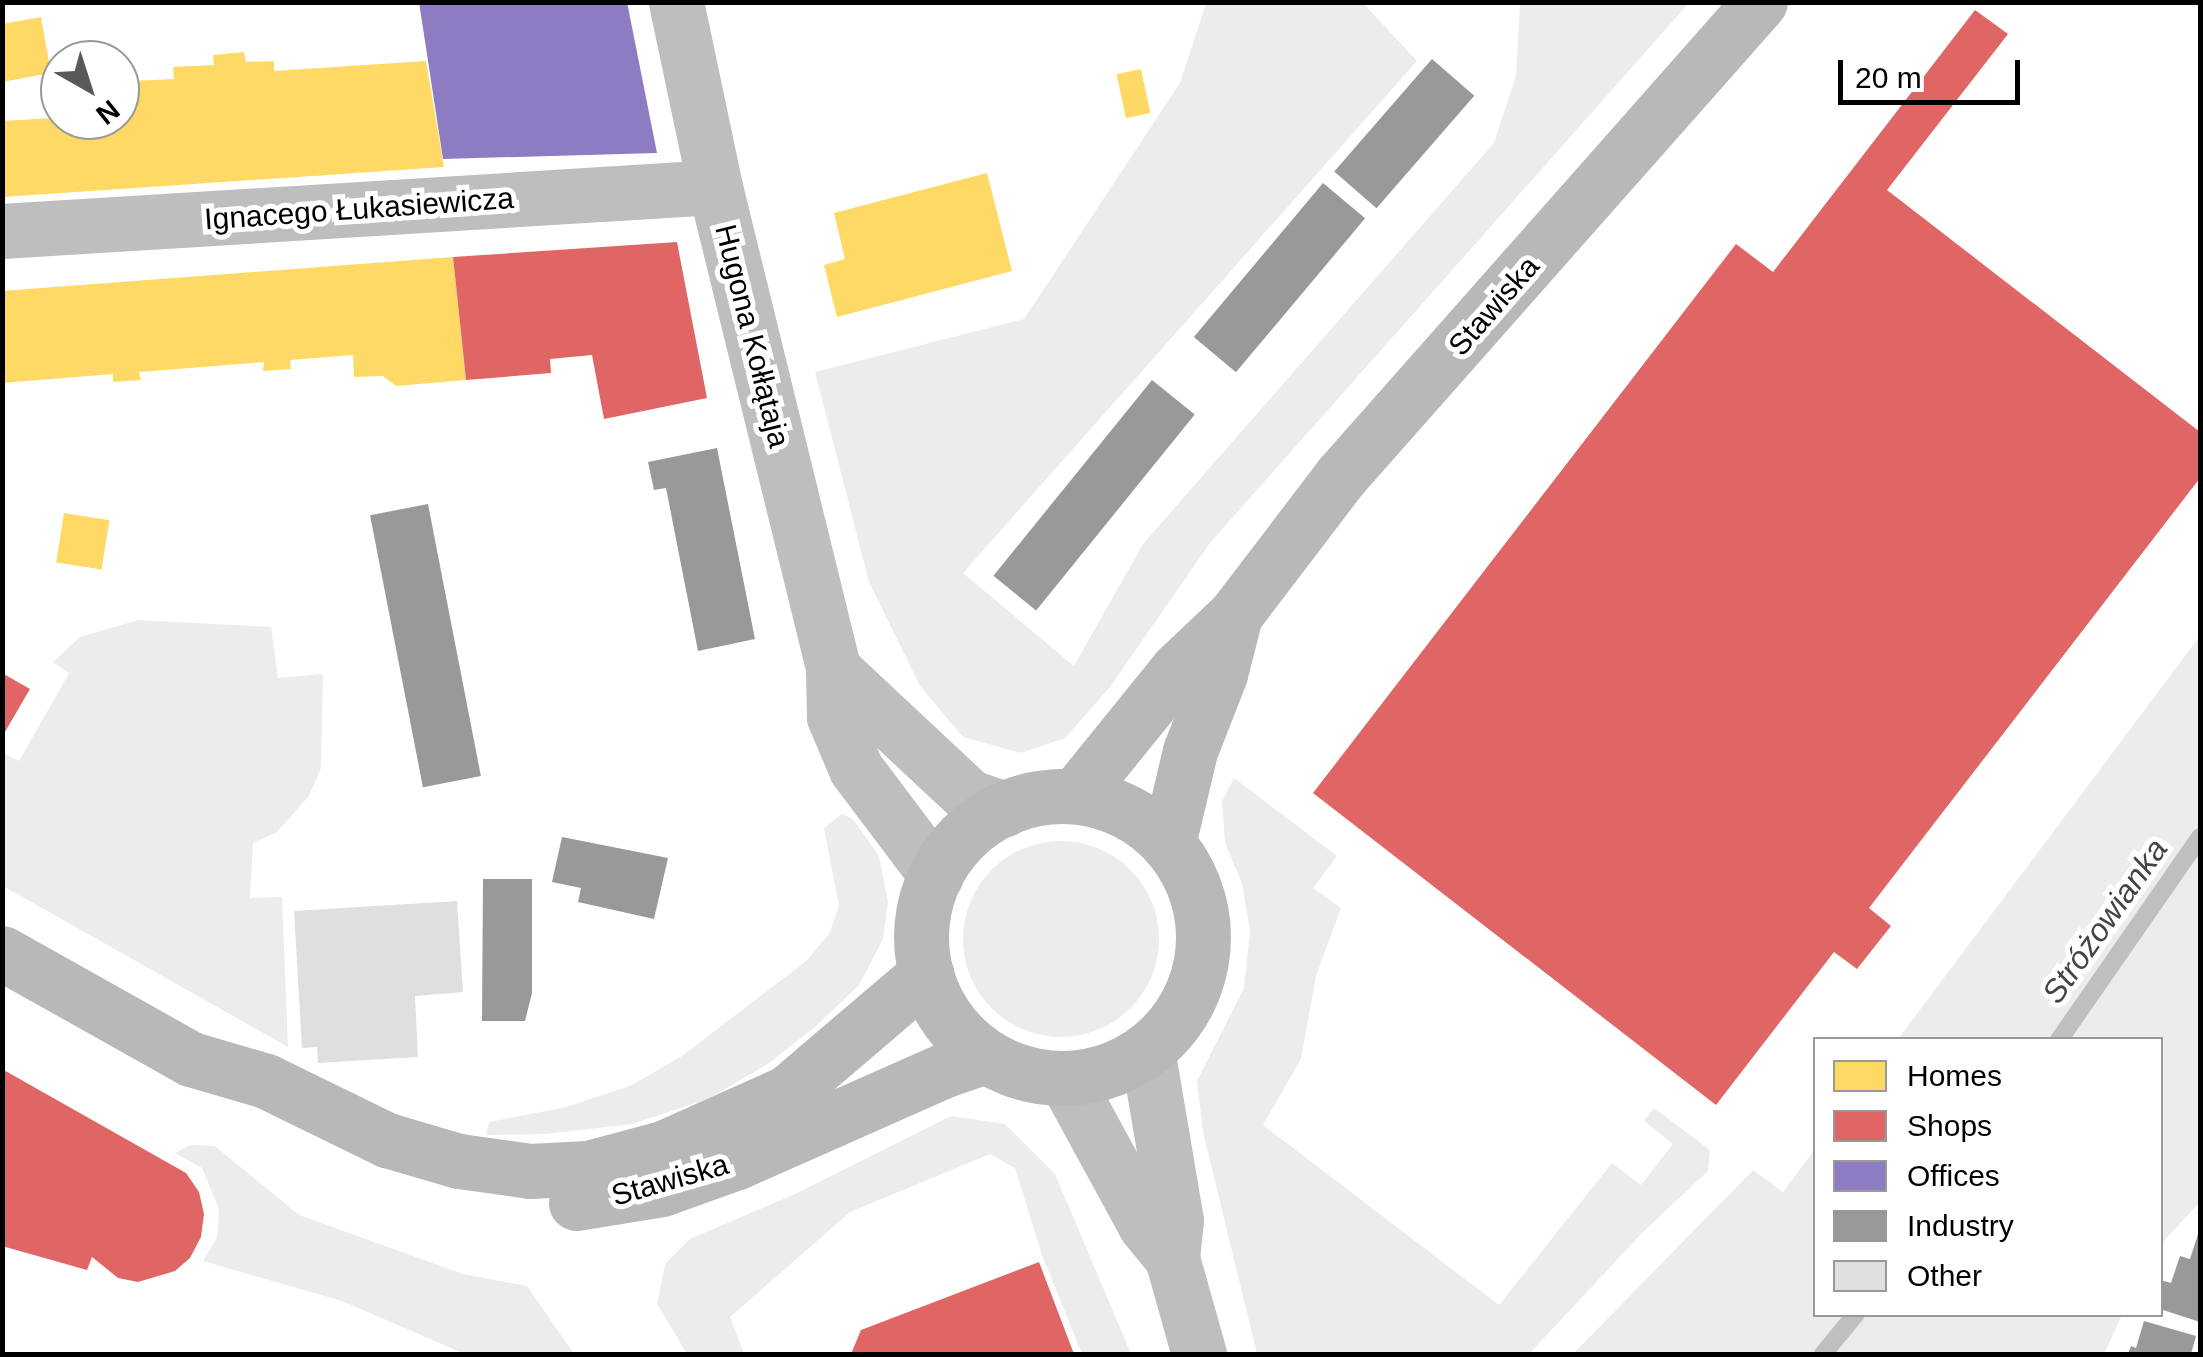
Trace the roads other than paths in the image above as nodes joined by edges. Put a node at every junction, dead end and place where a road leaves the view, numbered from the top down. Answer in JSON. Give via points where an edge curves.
{"nodes":[{"id":1,"x":676,"y":2,"type":"edge"},
{"id":2,"x":1760,"y":2,"type":"edge"},
{"id":3,"x":716,"y":187,"type":"junction"},
{"id":4,"x":2,"y":231,"type":"edge"},
{"id":5,"x":1235,"y":615,"type":"junction"},
{"id":6,"x":833,"y":669,"type":"junction"},
{"id":7,"x":1075,"y":796,"type":"junction"},
{"id":8,"x":1005,"y":809,"type":"junction"},
{"id":9,"x":1168,"y":844,"type":"junction"},
{"id":10,"x":936,"y":875,"type":"junction"},
{"id":11,"x":2,"y":953,"type":"edge"},
{"id":12,"x":926,"y":974,"type":"junction"},
{"id":13,"x":1147,"y":1049,"type":"junction"},
{"id":14,"x":986,"y":1056,"type":"junction"},
{"id":15,"x":191,"y":1058,"type":"junction"},
{"id":16,"x":1065,"y":1078,"type":"junction"},
{"id":17,"x":1172,"y":1258,"type":"junction"},
{"id":18,"x":1199,"y":1354,"type":"edge"}],
"edges":[{"from":1,"to":3,"type":"street","name":"Hugona Kołłątaja"},
{"from":2,"to":5,"type":"main road","name":"Stawiska","via":[[1340,477]]},
{"from":3,"to":4,"type":"street","name":"Ignacego Łukasiewicza"},
{"from":3,"to":6,"type":"street","name":"Hugona Kołłątaja"},
{"from":5,"to":7,"type":"main road","name":"Stawiska","via":[[1178,669]]},
{"from":5,"to":9,"type":"main road","name":"Stawiska"},
{"from":6,"to":8,"type":"street","via":[[970,796]]},
{"from":6,"to":10,"type":"street","name":"Hugona Kołłątaja","via":[[834,717],[856,770]]},
{"from":7,"to":8,"type":"main road"},
{"from":7,"to":9,"type":"main road","via":[[1126,811]]},
{"from":8,"to":10,"type":"main road","via":[[964,836]]},
{"from":9,"to":13,"type":"main road","via":[[1198,899],[1201,962],[1176,1019]]},
{"from":10,"to":12,"type":"main road","via":[[921,924]]},
{"from":11,"to":15,"type":"main road","name":"Stawiska"},
{"from":12,"to":14,"type":"main road","via":[[944,1014]]},
{"from":12,"to":15,"type":"main road","name":"Stawiska","via":[[788,1092],[663,1148],[588,1168],[530,1172],[459,1162],[387,1140],[266,1081]]},
{"from":13,"to":16,"type":"main road","via":[[1117,1067]]},
{"from":13,"to":17,"type":"street","via":[[1176,1220]]},
{"from":14,"to":15,"type":"main road","name":"Stawiska","via":[[737,1162],[662,1189],[584,1203],[502,1203],[400,1179],[308,1143],[234,1103]]},
{"from":14,"to":16,"type":"main road","via":[[1016,1070]]},
{"from":16,"to":17,"type":"street","via":[[1145,1225]]},
{"from":17,"to":18,"type":"street"}]}
